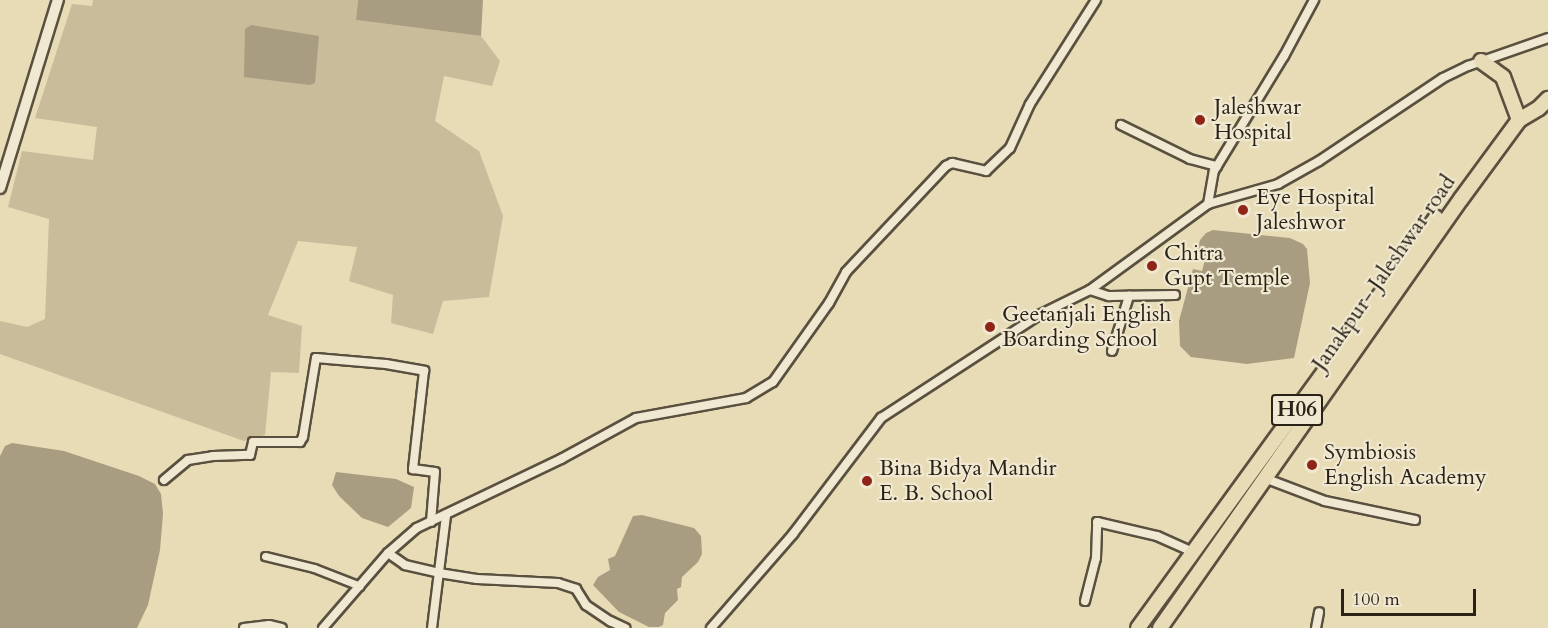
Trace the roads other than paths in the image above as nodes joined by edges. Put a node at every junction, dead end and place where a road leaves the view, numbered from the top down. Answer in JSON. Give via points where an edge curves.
{"nodes":[{"id":1,"x":58,"y":0,"type":"edge"},
{"id":2,"x":1096,"y":0,"type":"edge"},
{"id":3,"x":1314,"y":0,"type":"edge"},
{"id":4,"x":1548,"y":38,"type":"edge"},
{"id":5,"x":1481,"y":61,"type":"junction"},
{"id":6,"x":1548,"y":99,"type":"edge"},
{"id":7,"x":1519,"y":120,"type":"junction"},
{"id":8,"x":1121,"y":125,"type":"dead end"},
{"id":9,"x":1217,"y":166,"type":"junction"},
{"id":10,"x":0,"y":188,"type":"edge"},
{"id":11,"x":1461,"y":199,"type":"junction"},
{"id":12,"x":1208,"y":204,"type":"junction"},
{"id":13,"x":1090,"y":290,"type":"junction"},
{"id":14,"x":1175,"y":295,"type":"dead end"},
{"id":15,"x":1129,"y":297,"type":"junction"},
{"id":16,"x":1112,"y":351,"type":"dead end"},
{"id":17,"x":1267,"y":479,"type":"junction"},
{"id":18,"x":164,"y":480,"type":"dead end"},
{"id":19,"x":446,"y":515,"type":"junction"},
{"id":20,"x":1415,"y":520,"type":"dead end"},
{"id":21,"x":431,"y":522,"type":"junction"},
{"id":22,"x":1193,"y":552,"type":"junction"},
{"id":23,"x":388,"y":553,"type":"junction"},
{"id":24,"x":265,"y":556,"type":"dead end"},
{"id":25,"x":440,"y":573,"type":"junction"},
{"id":26,"x":360,"y":586,"type":"junction"},
{"id":27,"x":1085,"y":601,"type":"dead end"},
{"id":28,"x":1319,"y":612,"type":"dead end"},
{"id":29,"x":244,"y":628,"type":"edge"},
{"id":30,"x":282,"y":628,"type":"edge"},
{"id":31,"x":323,"y":628,"type":"edge"},
{"id":32,"x":432,"y":628,"type":"edge"},
{"id":33,"x":625,"y":628,"type":"edge"},
{"id":34,"x":711,"y":628,"type":"edge"},
{"id":35,"x":1138,"y":628,"type":"edge"},
{"id":36,"x":1160,"y":628,"type":"edge"},
{"id":37,"x":1316,"y":628,"type":"edge"}],
"edges":[{"from":1,"to":10,"type":"street"},
{"from":2,"to":19,"type":"street","via":[[1030,104],[1010,148],[986,171],[952,163],[946,166],[846,272],[773,382],[746,398],[636,418]]},
{"from":3,"to":9,"type":"street"},
{"from":4,"to":5,"type":"street"},
{"from":5,"to":7,"type":"highway","via":[[1503,78]]},
{"from":5,"to":12,"type":"street","via":[[1424,88],[1369,128],[1278,184]]},
{"from":6,"to":7,"type":"highway","name":"Janakpur- Jaleshwar road","number":"H06"},
{"from":7,"to":11,"type":"highway","name":"Janakpur- Jaleshwar road","number":"H06"},
{"from":8,"to":9,"type":"street","via":[[1190,159]]},
{"from":9,"to":12,"type":"street"},
{"from":11,"to":17,"type":"highway","name":"Janakpur- Jaleshwar road","number":"H06"},
{"from":11,"to":22,"type":"highway","number":"H06","via":[[1442,210]]},
{"from":12,"to":13,"type":"street"},
{"from":13,"to":15,"type":"street"},
{"from":13,"to":34,"type":"street","via":[[1039,315],[881,418],[793,534]]},
{"from":14,"to":15,"type":"street"},
{"from":15,"to":16,"type":"street"},
{"from":17,"to":20,"type":"street","via":[[1325,501]]},
{"from":17,"to":36,"type":"highway","name":"Janakpur- Jaleshwar road","number":"H06"},
{"from":18,"to":21,"type":"street","via":[[188,460],[250,455],[253,442],[300,442],[316,358],[386,364],[424,371],[413,469],[435,472]]},
{"from":19,"to":21,"type":"street"},
{"from":19,"to":25,"type":"street"},
{"from":21,"to":23,"type":"street","via":[[417,528]]},
{"from":22,"to":27,"type":"street","via":[[1157,536],[1097,522],[1096,558]]},
{"from":22,"to":35,"type":"highway","number":"H06"},
{"from":23,"to":25,"type":"street","via":[[405,565]]},
{"from":23,"to":26,"type":"street"},
{"from":24,"to":26,"type":"street","via":[[314,568]]},
{"from":25,"to":32,"type":"street"},
{"from":25,"to":33,"type":"street","via":[[558,583],[576,589],[586,605]]},
{"from":26,"to":31,"type":"street"},
{"from":28,"to":37,"type":"street"},
{"from":29,"to":30,"type":"street"}]}
